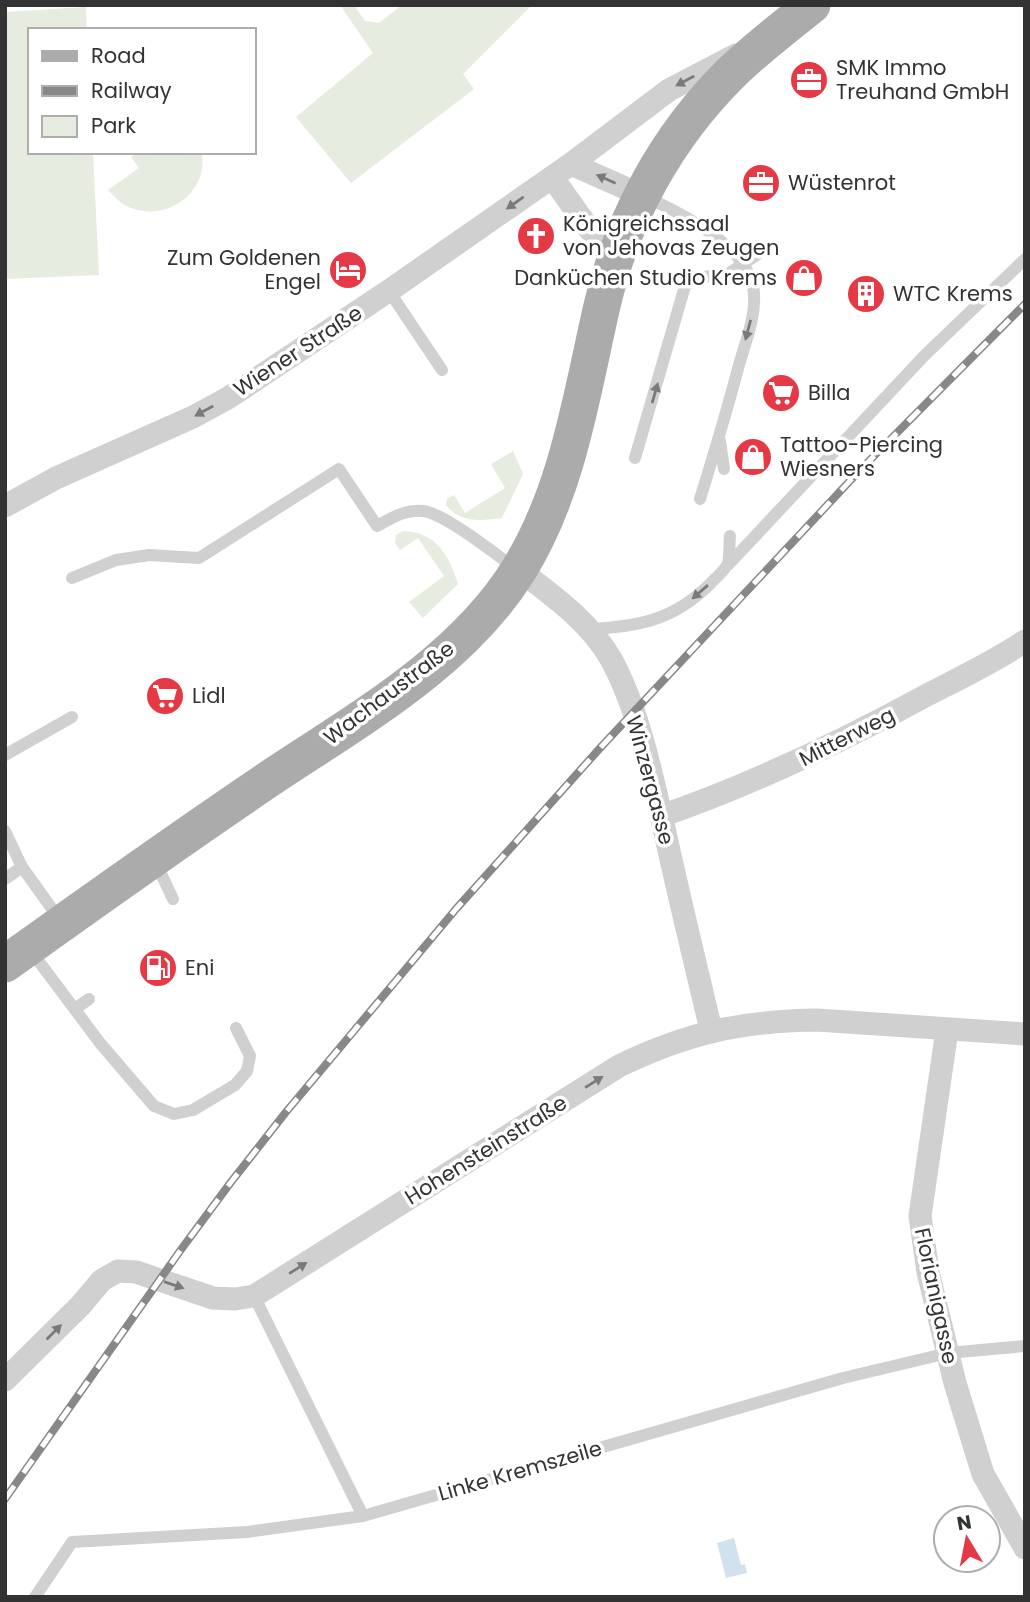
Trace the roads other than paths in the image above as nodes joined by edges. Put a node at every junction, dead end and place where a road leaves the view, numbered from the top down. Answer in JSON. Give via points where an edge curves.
{"nodes":[{"id":1,"x":812,"y":5,"type":"edge"},
{"id":2,"x":769,"y":40,"type":"junction"},
{"id":3,"x":571,"y":164,"type":"junction"},
{"id":4,"x":552,"y":177,"type":"junction"},
{"id":5,"x":641,"y":195,"type":"junction"},
{"id":6,"x":617,"y":254,"type":"junction"},
{"id":7,"x":758,"y":254,"type":"dead end"},
{"id":8,"x":1025,"y":259,"type":"edge"},
{"id":9,"x":743,"y":265,"type":"junction"},
{"id":10,"x":389,"y":291,"type":"junction"},
{"id":11,"x":442,"y":370,"type":"dead end"},
{"id":12,"x":720,"y":437,"type":"junction"},
{"id":13,"x":635,"y":458,"type":"dead end"},
{"id":14,"x":724,"y":469,"type":"dead end"},
{"id":15,"x":700,"y":499,"type":"dead end"},
{"id":16,"x":5,"y":506,"type":"edge"},
{"id":17,"x":730,"y":536,"type":"dead end"},
{"id":18,"x":727,"y":565,"type":"junction"},
{"id":19,"x":519,"y":570,"type":"junction"},
{"id":20,"x":72,"y":578,"type":"dead end"},
{"id":21,"x":589,"y":629,"type":"junction"},
{"id":22,"x":1025,"y":641,"type":"edge"},
{"id":23,"x":72,"y":717,"type":"dead end"},
{"id":24,"x":5,"y":755,"type":"edge"},
{"id":25,"x":661,"y":816,"type":"junction"},
{"id":26,"x":5,"y":831,"type":"edge"},
{"id":27,"x":153,"y":858,"type":"junction"},
{"id":28,"x":22,"y":867,"type":"junction"},
{"id":29,"x":5,"y":879,"type":"edge"},
{"id":30,"x":173,"y":899,"type":"dead end"},
{"id":31,"x":63,"y":922,"type":"junction"},
{"id":32,"x":17,"y":956,"type":"edge"},
{"id":33,"x":89,"y":999,"type":"dead end"},
{"id":34,"x":75,"y":1009,"type":"junction"},
{"id":35,"x":236,"y":1028,"type":"dead end"},
{"id":36,"x":711,"y":1030,"type":"junction"},
{"id":37,"x":947,"y":1030,"type":"junction"},
{"id":38,"x":1025,"y":1034,"type":"edge"},
{"id":39,"x":254,"y":1296,"type":"junction"},
{"id":40,"x":1025,"y":1346,"type":"edge"},
{"id":41,"x":948,"y":1353,"type":"junction"},
{"id":42,"x":5,"y":1380,"type":"edge"},
{"id":43,"x":363,"y":1516,"type":"junction"},
{"id":44,"x":1025,"y":1548,"type":"edge"},
{"id":45,"x":35,"y":1597,"type":"edge"}],
"edges":[{"from":1,"to":2,"type":"main road","name":"Wiener Straße"},
{"from":2,"to":3,"type":"street","name":"Wiener Straße","one_way":true,"via":[[676,86]]},
{"from":2,"to":5,"type":"main road","name":"Wachaustraße","via":[[702,104],[674,139]]},
{"from":3,"to":4,"type":"street","name":"Wiener Straße"},
{"from":5,"to":3,"type":"street","one_way":true},
{"from":4,"to":6,"type":"street","via":[[589,229]]},
{"from":4,"to":10,"type":"street","name":"Wiener Straße","one_way":true},
{"from":5,"to":6,"type":"main road","name":"Wachaustraße"},
{"from":5,"to":9,"type":"lane","via":[[719,239]]},
{"from":6,"to":19,"type":"main road","name":"Wachaustraße","via":[[567,456]]},
{"from":7,"to":9,"type":"lane"},
{"from":8,"to":18,"type":"lane","via":[[925,356]]},
{"from":9,"to":12,"type":"lane","one_way":true,"via":[[753,285],[754,310]]},
{"from":13,"to":9,"type":"lane","one_way":true,"via":[[685,286],[695,278],[728,274]]},
{"from":10,"to":11,"type":"lane"},
{"from":10,"to":16,"type":"street","name":"Wiener Straße","one_way":true,"via":[[193,417]]},
{"from":12,"to":14,"type":"lane"},
{"from":12,"to":15,"type":"lane"},
{"from":17,"to":18,"type":"lane"},
{"from":18,"to":21,"type":"lane","one_way":true,"via":[[679,609],[654,621]]},
{"from":19,"to":20,"type":"lane","via":[[425,510],[402,512],[377,526],[339,469],[200,558],[149,555],[116,560]]},
{"from":19,"to":21,"type":"street","name":"Winzergasse"},
{"from":19,"to":27,"type":"main road","name":"Wachaustraße","via":[[470,631],[427,670]]},
{"from":21,"to":25,"type":"street","name":"Winzergasse","via":[[623,685]]},
{"from":22,"to":25,"type":"street","name":"Mitterweg","via":[[787,766]]},
{"from":23,"to":24,"type":"lane"},
{"from":25,"to":36,"type":"street","name":"Winzergasse"},
{"from":26,"to":28,"type":"lane"},
{"from":27,"to":30,"type":"lane"},
{"from":27,"to":31,"type":"main road","name":"Wachaustraße"},
{"from":28,"to":29,"type":"lane"},
{"from":28,"to":31,"type":"lane"},
{"from":31,"to":32,"type":"main road","name":"Wachaustraße"},
{"from":32,"to":34,"type":"lane","via":[[48,978]]},
{"from":33,"to":34,"type":"lane"},
{"from":34,"to":35,"type":"lane","via":[[154,1106],[174,1114],[193,1110],[235,1085],[247,1071],[250,1056]]},
{"from":36,"to":37,"type":"street","name":"Hohensteinstraße","via":[[807,1020]]},
{"from":39,"to":36,"type":"street","name":"Hohensteinstraße","one_way":true,"via":[[619,1066]]},
{"from":37,"to":38,"type":"street","name":"Hohensteinstraße"},
{"from":37,"to":41,"type":"street","name":"Florianigasse","via":[[920,1216]]},
{"from":42,"to":39,"type":"street","name":"Hohensteinstraße","one_way":true,"via":[[102,1280],[118,1271],[136,1272],[213,1298]]},
{"from":39,"to":43,"type":"lane"},
{"from":40,"to":41,"type":"lane","name":"Linke Kremszeile"},
{"from":41,"to":43,"type":"lane","name":"Linke Kremszeile","via":[[843,1378]]},
{"from":41,"to":44,"type":"street","name":"Florianigasse","via":[[983,1474]]},
{"from":43,"to":45,"type":"lane","name":"Linke Kremszeile","via":[[247,1532],[72,1542]]}]}
